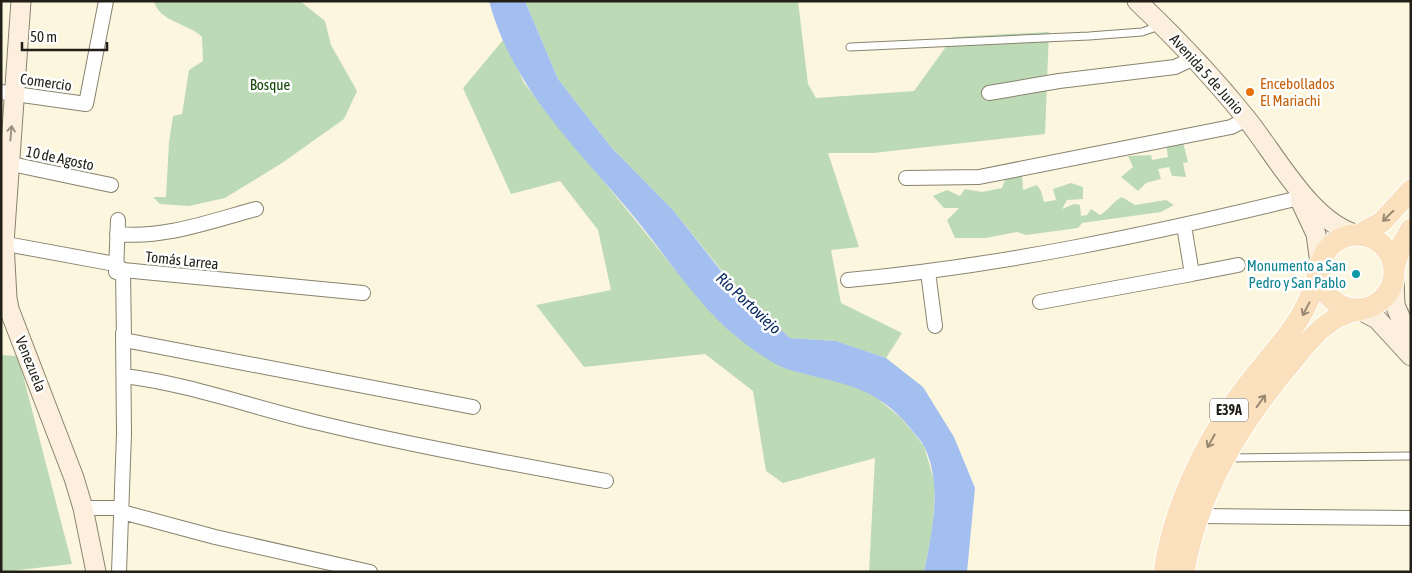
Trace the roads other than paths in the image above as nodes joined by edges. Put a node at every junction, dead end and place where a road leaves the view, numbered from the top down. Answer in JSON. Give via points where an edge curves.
{"nodes":[{"id":1,"x":21,"y":1,"type":"edge"},
{"id":2,"x":106,"y":1,"type":"edge"},
{"id":3,"x":1137,"y":1,"type":"edge"},
{"id":4,"x":1162,"y":24,"type":"junction"},
{"id":5,"x":850,"y":47,"type":"dead end"},
{"id":6,"x":1194,"y":58,"type":"junction"},
{"id":7,"x":8,"y":93,"type":"edge"},
{"id":8,"x":990,"y":93,"type":"dead end"},
{"id":9,"x":1247,"y":119,"type":"junction"},
{"id":10,"x":1272,"y":152,"type":"junction"},
{"id":11,"x":5,"y":163,"type":"edge"},
{"id":12,"x":906,"y":178,"type":"dead end"},
{"id":13,"x":111,"y":186,"type":"dead end"},
{"id":14,"x":1411,"y":190,"type":"edge"},
{"id":15,"x":1299,"y":198,"type":"junction"},
{"id":16,"x":256,"y":209,"type":"dead end"},
{"id":17,"x":1184,"y":226,"type":"junction"},
{"id":18,"x":1411,"y":228,"type":"edge"},
{"id":19,"x":1358,"y":235,"type":"junction"},
{"id":20,"x":3,"y":243,"type":"edge"},
{"id":21,"x":1320,"y":263,"type":"junction"},
{"id":22,"x":1238,"y":265,"type":"dead end"},
{"id":23,"x":119,"y":267,"type":"junction"},
{"id":24,"x":1397,"y":270,"type":"junction"},
{"id":25,"x":928,"y":272,"type":"junction"},
{"id":26,"x":1192,"y":274,"type":"junction"},
{"id":27,"x":848,"y":280,"type":"dead end"},
{"id":28,"x":363,"y":293,"type":"dead end"},
{"id":29,"x":1040,"y":302,"type":"dead end"},
{"id":30,"x":1360,"y":310,"type":"junction"},
{"id":31,"x":7,"y":321,"type":"edge"},
{"id":32,"x":1406,"y":321,"type":"edge"},
{"id":33,"x":935,"y":326,"type":"dead end"},
{"id":34,"x":124,"y":340,"type":"junction"},
{"id":35,"x":1411,"y":342,"type":"edge"},
{"id":36,"x":1411,"y":356,"type":"edge"},
{"id":37,"x":124,"y":376,"type":"junction"},
{"id":38,"x":472,"y":407,"type":"dead end"},
{"id":39,"x":1411,"y":456,"type":"edge"},
{"id":40,"x":1225,"y":458,"type":"junction"},
{"id":41,"x":606,"y":481,"type":"dead end"},
{"id":42,"x":83,"y":508,"type":"junction"},
{"id":43,"x":122,"y":510,"type":"junction"},
{"id":44,"x":1200,"y":516,"type":"junction"},
{"id":45,"x":1411,"y":518,"type":"edge"},
{"id":46,"x":346,"y":570,"type":"edge"},
{"id":47,"x":96,"y":572,"type":"edge"},
{"id":48,"x":119,"y":572,"type":"edge"},
{"id":49,"x":370,"y":572,"type":"edge"},
{"id":50,"x":1164,"y":572,"type":"edge"},
{"id":51,"x":1184,"y":572,"type":"edge"}],
"edges":[{"from":1,"to":7,"type":"street","name":"Venezuela"},
{"from":2,"to":7,"type":"street","name":"Comercio","via":[[86,104]]},
{"from":3,"to":4,"type":"street","name":"Avenida 5 de Junio"},
{"from":4,"to":5,"type":"lane","via":[[1142,32],[1089,36]]},
{"from":4,"to":6,"type":"street","name":"Avenida 5 de Junio"},
{"from":6,"to":8,"type":"street","via":[[1175,67]]},
{"from":6,"to":9,"type":"street","name":"Avenida 5 de Junio"},
{"from":11,"to":7,"type":"street","name":"Venezuela","one_way":true},
{"from":9,"to":10,"type":"street","name":"Avenida 5 de Junio"},
{"from":9,"to":12,"type":"street","via":[[1231,127],[979,177]]},
{"from":10,"to":15,"type":"street"},
{"from":10,"to":19,"type":"street","via":[[1325,218],[1346,232]]},
{"from":11,"to":13,"type":"street","name":"10 de Agosto"},
{"from":11,"to":20,"type":"street","name":"Venezuela"},
{"from":14,"to":19,"type":"main road","number":"E39A","one_way":true,"via":[[1382,222]]},
{"from":15,"to":17,"type":"street"},
{"from":15,"to":21,"type":"street","via":[[1316,234]]},
{"from":16,"to":23,"type":"street","via":[[160,234],[135,236],[118,227]]},
{"from":17,"to":25,"type":"street"},
{"from":17,"to":26,"type":"street"},
{"from":18,"to":24,"type":"main road","number":"E39A","via":[[1401,246]]},
{"from":19,"to":21,"type":"main road","number":"E39A","via":[[1338,240],[1330,246]]},
{"from":19,"to":24,"type":"main road","via":[[1373,239],[1386,249]]},
{"from":20,"to":23,"type":"street","name":"Tomás Larrea"},
{"from":20,"to":31,"type":"street","name":"Venezuela"},
{"from":21,"to":30,"type":"main road","via":[[1319,275],[1328,297],[1348,309]]},
{"from":21,"to":50,"type":"main road","number":"E39A","one_way":true,"via":[[1313,295],[1300,320],[1239,396],[1209,444],[1174,527]]},
{"from":22,"to":26,"type":"street"},
{"from":23,"to":28,"type":"street","name":"Tomás Larrea"},
{"from":23,"to":34,"type":"street"},
{"from":24,"to":30,"type":"main road","number":"E39A","via":[[1390,290],[1382,300]]},
{"from":24,"to":32,"type":"street","via":[[1395,306]]},
{"from":25,"to":27,"type":"street"},
{"from":25,"to":33,"type":"street"},
{"from":26,"to":29,"type":"street"},
{"from":30,"to":36,"type":"street","via":[[1377,319]]},
{"from":40,"to":30,"type":"main road","number":"E39A","one_way":true,"via":[[1251,414],[1306,344],[1336,317]]},
{"from":31,"to":42,"type":"street","name":"Venezuela","via":[[64,449]]},
{"from":32,"to":35,"type":"street"},
{"from":34,"to":37,"type":"street"},
{"from":34,"to":38,"type":"street"},
{"from":37,"to":41,"type":"street","via":[[153,380],[397,440]]},
{"from":37,"to":43,"type":"street"},
{"from":39,"to":40,"type":"lane"},
{"from":40,"to":44,"type":"main road","number":"E39A"},
{"from":42,"to":43,"type":"street"},
{"from":42,"to":47,"type":"street","name":"Venezuela"},
{"from":43,"to":46,"type":"street"},
{"from":43,"to":48,"type":"street"},
{"from":44,"to":45,"type":"street"},
{"from":44,"to":51,"type":"main road","number":"E39A"},
{"from":46,"to":49,"type":"street"}]}
